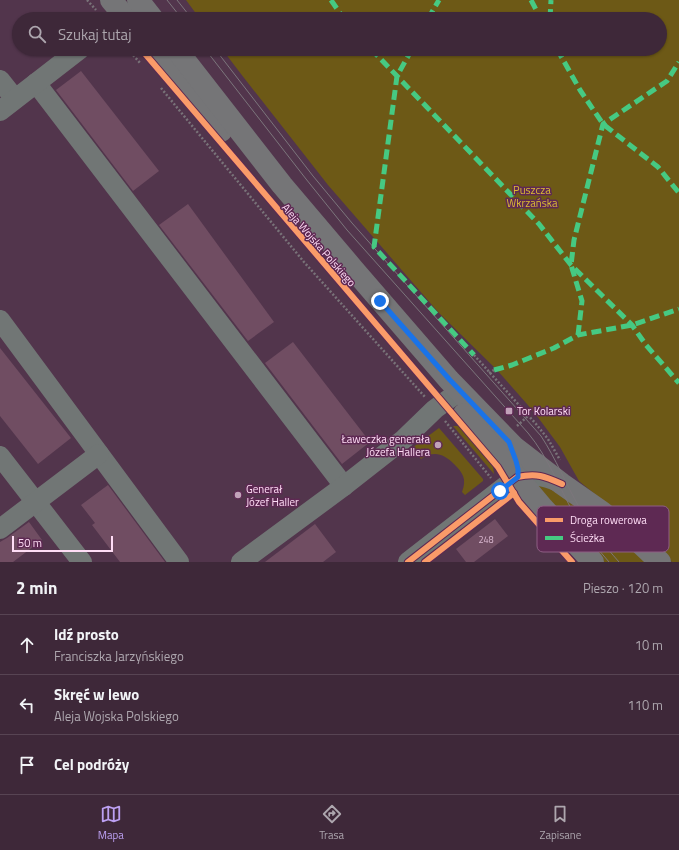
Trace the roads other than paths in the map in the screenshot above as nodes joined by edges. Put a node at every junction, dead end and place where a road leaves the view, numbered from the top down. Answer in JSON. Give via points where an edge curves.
{"nodes":[{"id":1,"x":111,"y":0,"type":"edge"},
{"id":2,"x":132,"y":12,"type":"edge"},
{"id":3,"x":71,"y":56,"type":"edge"},
{"id":4,"x":181,"y":56,"type":"edge"},
{"id":5,"x":148,"y":58,"type":"edge"},
{"id":6,"x":0,"y":80,"type":"edge"},
{"id":7,"x":36,"y":83,"type":"junction"},
{"id":8,"x":7,"y":105,"type":"edge"},
{"id":9,"x":2,"y":327,"type":"edge"},
{"id":10,"x":448,"y":399,"type":"junction"},
{"id":11,"x":511,"y":432,"type":"junction"},
{"id":12,"x":99,"y":454,"type":"junction"},
{"id":13,"x":0,"y":456,"type":"edge"},
{"id":14,"x":518,"y":477,"type":"junction"},
{"id":15,"x":562,"y":484,"type":"junction"},
{"id":16,"x":344,"y":486,"type":"junction"},
{"id":17,"x":36,"y":502,"type":"junction"},
{"id":18,"x":541,"y":506,"type":"edge"},
{"id":19,"x":593,"y":506,"type":"edge"},
{"id":20,"x":0,"y":529,"type":"edge"},
{"id":21,"x":583,"y":552,"type":"edge"},
{"id":22,"x":649,"y":552,"type":"edge"},
{"id":23,"x":82,"y":562,"type":"edge"},
{"id":24,"x":179,"y":562,"type":"edge"},
{"id":25,"x":241,"y":562,"type":"edge"},
{"id":26,"x":408,"y":562,"type":"edge"},
{"id":27,"x":592,"y":562,"type":"edge"},
{"id":28,"x":660,"y":562,"type":"edge"}],
"edges":[{"from":1,"to":2,"type":"main road"},
{"from":3,"to":7,"type":"street"},
{"from":4,"to":10,"type":"main road","name":"Aleja Wojska Polskiego","via":[[282,185],[354,270]]},
{"from":5,"to":10,"type":"main road","name":"Aleja Wojska Polskiego","via":[[216,125]]},
{"from":6,"to":8,"type":"street"},
{"from":7,"to":8,"type":"street"},
{"from":7,"to":16,"type":"street"},
{"from":9,"to":12,"type":"street"},
{"from":10,"to":11,"type":"main road","name":"Aleja Wojska Polskiego"},
{"from":10,"to":14,"type":"main road","name":"Aleja Wojska Polskiego"},
{"from":10,"to":16,"type":"street","via":[[404,439]]},
{"from":11,"to":14,"type":"street","name":"Aleja Wojska Polskiego"},
{"from":11,"to":15,"type":"main road","name":"Aleja Wojska Polskiego","via":[[526,457]]},
{"from":12,"to":17,"type":"street"},
{"from":12,"to":24,"type":"street"},
{"from":13,"to":17,"type":"street"},
{"from":14,"to":15,"type":"street","name":"Aleja Wojska Polskiego","via":[[544,476]]},
{"from":14,"to":18,"type":"main road","name":"Aleja Wojska Polskiego"},
{"from":14,"to":26,"type":"street"},
{"from":15,"to":19,"type":"main road","name":"Aleja Wojska Polskiego"},
{"from":16,"to":25,"type":"street"},
{"from":17,"to":20,"type":"street"},
{"from":17,"to":23,"type":"street"},
{"from":21,"to":27,"type":"main road","name":"Aleja Wojska Polskiego"},
{"from":22,"to":28,"type":"main road","name":"Aleja Wojska Polskiego"}]}
